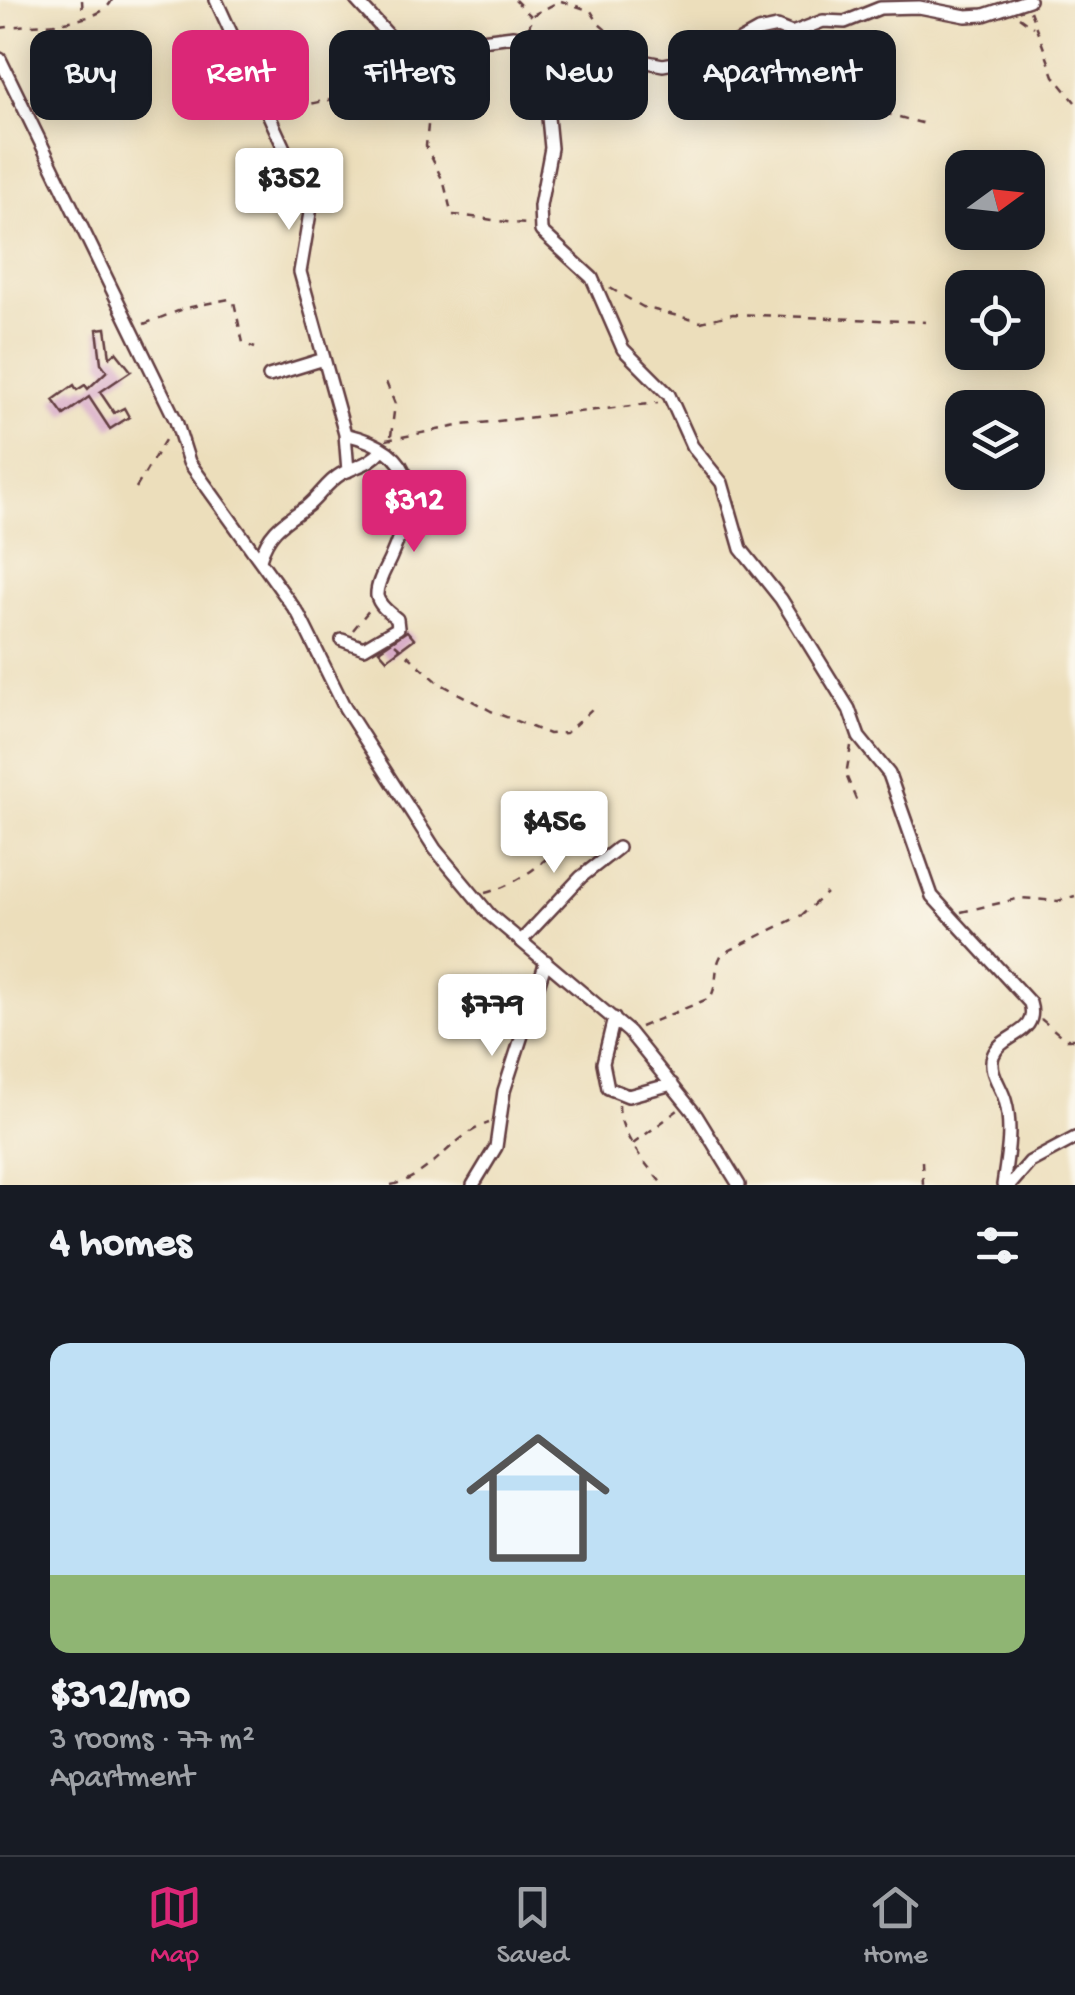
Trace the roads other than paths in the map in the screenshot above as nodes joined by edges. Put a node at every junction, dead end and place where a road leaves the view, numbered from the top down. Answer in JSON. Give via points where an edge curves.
{"nodes":[{"id":1,"x":216,"y":0,"type":"edge"},
{"id":2,"x":356,"y":0,"type":"edge"},
{"id":3,"x":1028,"y":0,"type":"edge"},
{"id":4,"x":510,"y":36,"type":"edge"},
{"id":5,"x":0,"y":59,"type":"edge"},
{"id":6,"x":648,"y":63,"type":"edge"},
{"id":7,"x":548,"y":120,"type":"edge"},
{"id":8,"x":321,"y":360,"type":"junction"},
{"id":9,"x":269,"y":376,"type":"dead end"},
{"id":10,"x":345,"y":434,"type":"junction"},
{"id":11,"x":379,"y":447,"type":"junction"},
{"id":12,"x":348,"y":471,"type":"junction"},
{"id":13,"x":260,"y":559,"type":"junction"},
{"id":14,"x":342,"y":640,"type":"road end"},
{"id":15,"x":618,"y":848,"type":"dead end"},
{"id":16,"x":522,"y":941,"type":"junction"},
{"id":17,"x":546,"y":961,"type":"junction"},
{"id":18,"x":614,"y":1018,"type":"junction"},
{"id":19,"x":672,"y":1084,"type":"junction"},
{"id":20,"x":1075,"y":1138,"type":"edge"},
{"id":21,"x":473,"y":1185,"type":"edge"},
{"id":22,"x":739,"y":1185,"type":"edge"},
{"id":23,"x":1007,"y":1185,"type":"edge"}],
"edges":[{"from":1,"to":8,"type":"street","via":[[311,207],[300,272]]},
{"from":2,"to":4,"type":"street","via":[[402,50]]},
{"from":3,"to":6,"type":"street","via":[[966,16],[880,8],[796,32],[758,32],[694,61]]},
{"from":5,"to":13,"type":"street","via":[[190,462]]},
{"from":7,"to":23,"type":"street","via":[[551,148],[538,226],[592,278],[623,349],[672,400],[692,446],[726,491],[741,549],[781,600],[889,774],[924,882],[1032,1011],[1021,1034],[993,1055],[1009,1121]]},
{"from":8,"to":9,"type":"street"},
{"from":8,"to":10,"type":"street"},
{"from":10,"to":11,"type":"street"},
{"from":10,"to":12,"type":"street"},
{"from":11,"to":12,"type":"street","via":[[370,463]]},
{"from":11,"to":14,"type":"street","via":[[409,476],[407,511],[378,597],[398,624],[364,648]]},
{"from":12,"to":13,"type":"street","via":[[305,508],[288,514]]},
{"from":13,"to":16,"type":"street","via":[[435,849]]},
{"from":15,"to":16,"type":"street","via":[[581,876]]},
{"from":16,"to":17,"type":"street"},
{"from":17,"to":18,"type":"street"},
{"from":17,"to":21,"type":"street","via":[[504,1092],[491,1160]]},
{"from":18,"to":19,"type":"street"},
{"from":18,"to":19,"type":"street","via":[[603,1074],[608,1088],[639,1094]]},
{"from":19,"to":22,"type":"street"},
{"from":20,"to":23,"type":"street","via":[[1030,1162]]}]}
